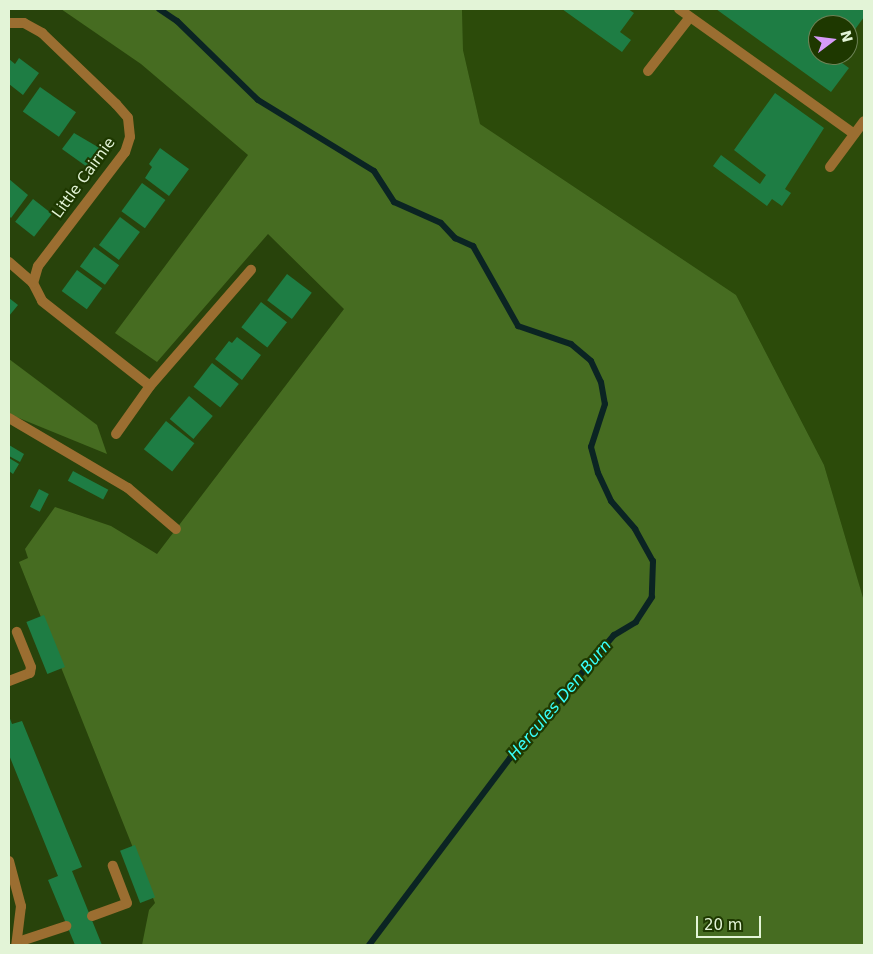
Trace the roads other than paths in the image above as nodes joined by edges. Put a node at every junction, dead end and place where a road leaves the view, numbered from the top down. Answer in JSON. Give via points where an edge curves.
{"nodes":[{"id":1,"x":679,"y":9,"type":"edge"},
{"id":2,"x":690,"y":17,"type":"junction"},
{"id":3,"x":9,"y":23,"type":"edge"},
{"id":4,"x":648,"y":71,"type":"dead end"},
{"id":5,"x":864,"y":121,"type":"edge"},
{"id":6,"x":854,"y":134,"type":"junction"},
{"id":7,"x":830,"y":167,"type":"dead end"},
{"id":8,"x":9,"y":262,"type":"edge"},
{"id":9,"x":251,"y":270,"type":"dead end"},
{"id":10,"x":33,"y":283,"type":"junction"},
{"id":11,"x":150,"y":386,"type":"junction"},
{"id":12,"x":9,"y":418,"type":"edge"},
{"id":13,"x":116,"y":434,"type":"dead end"},
{"id":14,"x":176,"y":529,"type":"dead end"},
{"id":15,"x":17,"y":632,"type":"dead end"},
{"id":16,"x":9,"y":681,"type":"edge"},
{"id":17,"x":9,"y":861,"type":"edge"},
{"id":18,"x":113,"y":866,"type":"dead end"},
{"id":19,"x":92,"y":916,"type":"dead end"},
{"id":20,"x":66,"y":926,"type":"dead end"},
{"id":21,"x":17,"y":944,"type":"edge"}],
"edges":[{"from":1,"to":2,"type":"street"},
{"from":2,"to":4,"type":"street"},
{"from":2,"to":6,"type":"street"},
{"from":3,"to":10,"type":"street","name":"Little Cairnie","via":[[24,23],[42,34],[128,118],[130,137],[125,152],[38,266]]},
{"from":5,"to":6,"type":"street"},
{"from":6,"to":7,"type":"street"},
{"from":8,"to":10,"type":"street"},
{"from":9,"to":11,"type":"street"},
{"from":10,"to":11,"type":"street","via":[[42,301]]},
{"from":11,"to":13,"type":"street"},
{"from":12,"to":14,"type":"street","via":[[128,488]]},
{"from":15,"to":16,"type":"street","via":[[31,667],[30,673]]},
{"from":17,"to":21,"type":"street","via":[[21,906]]},
{"from":18,"to":19,"type":"street","via":[[127,903]]},
{"from":20,"to":21,"type":"street"}]}
